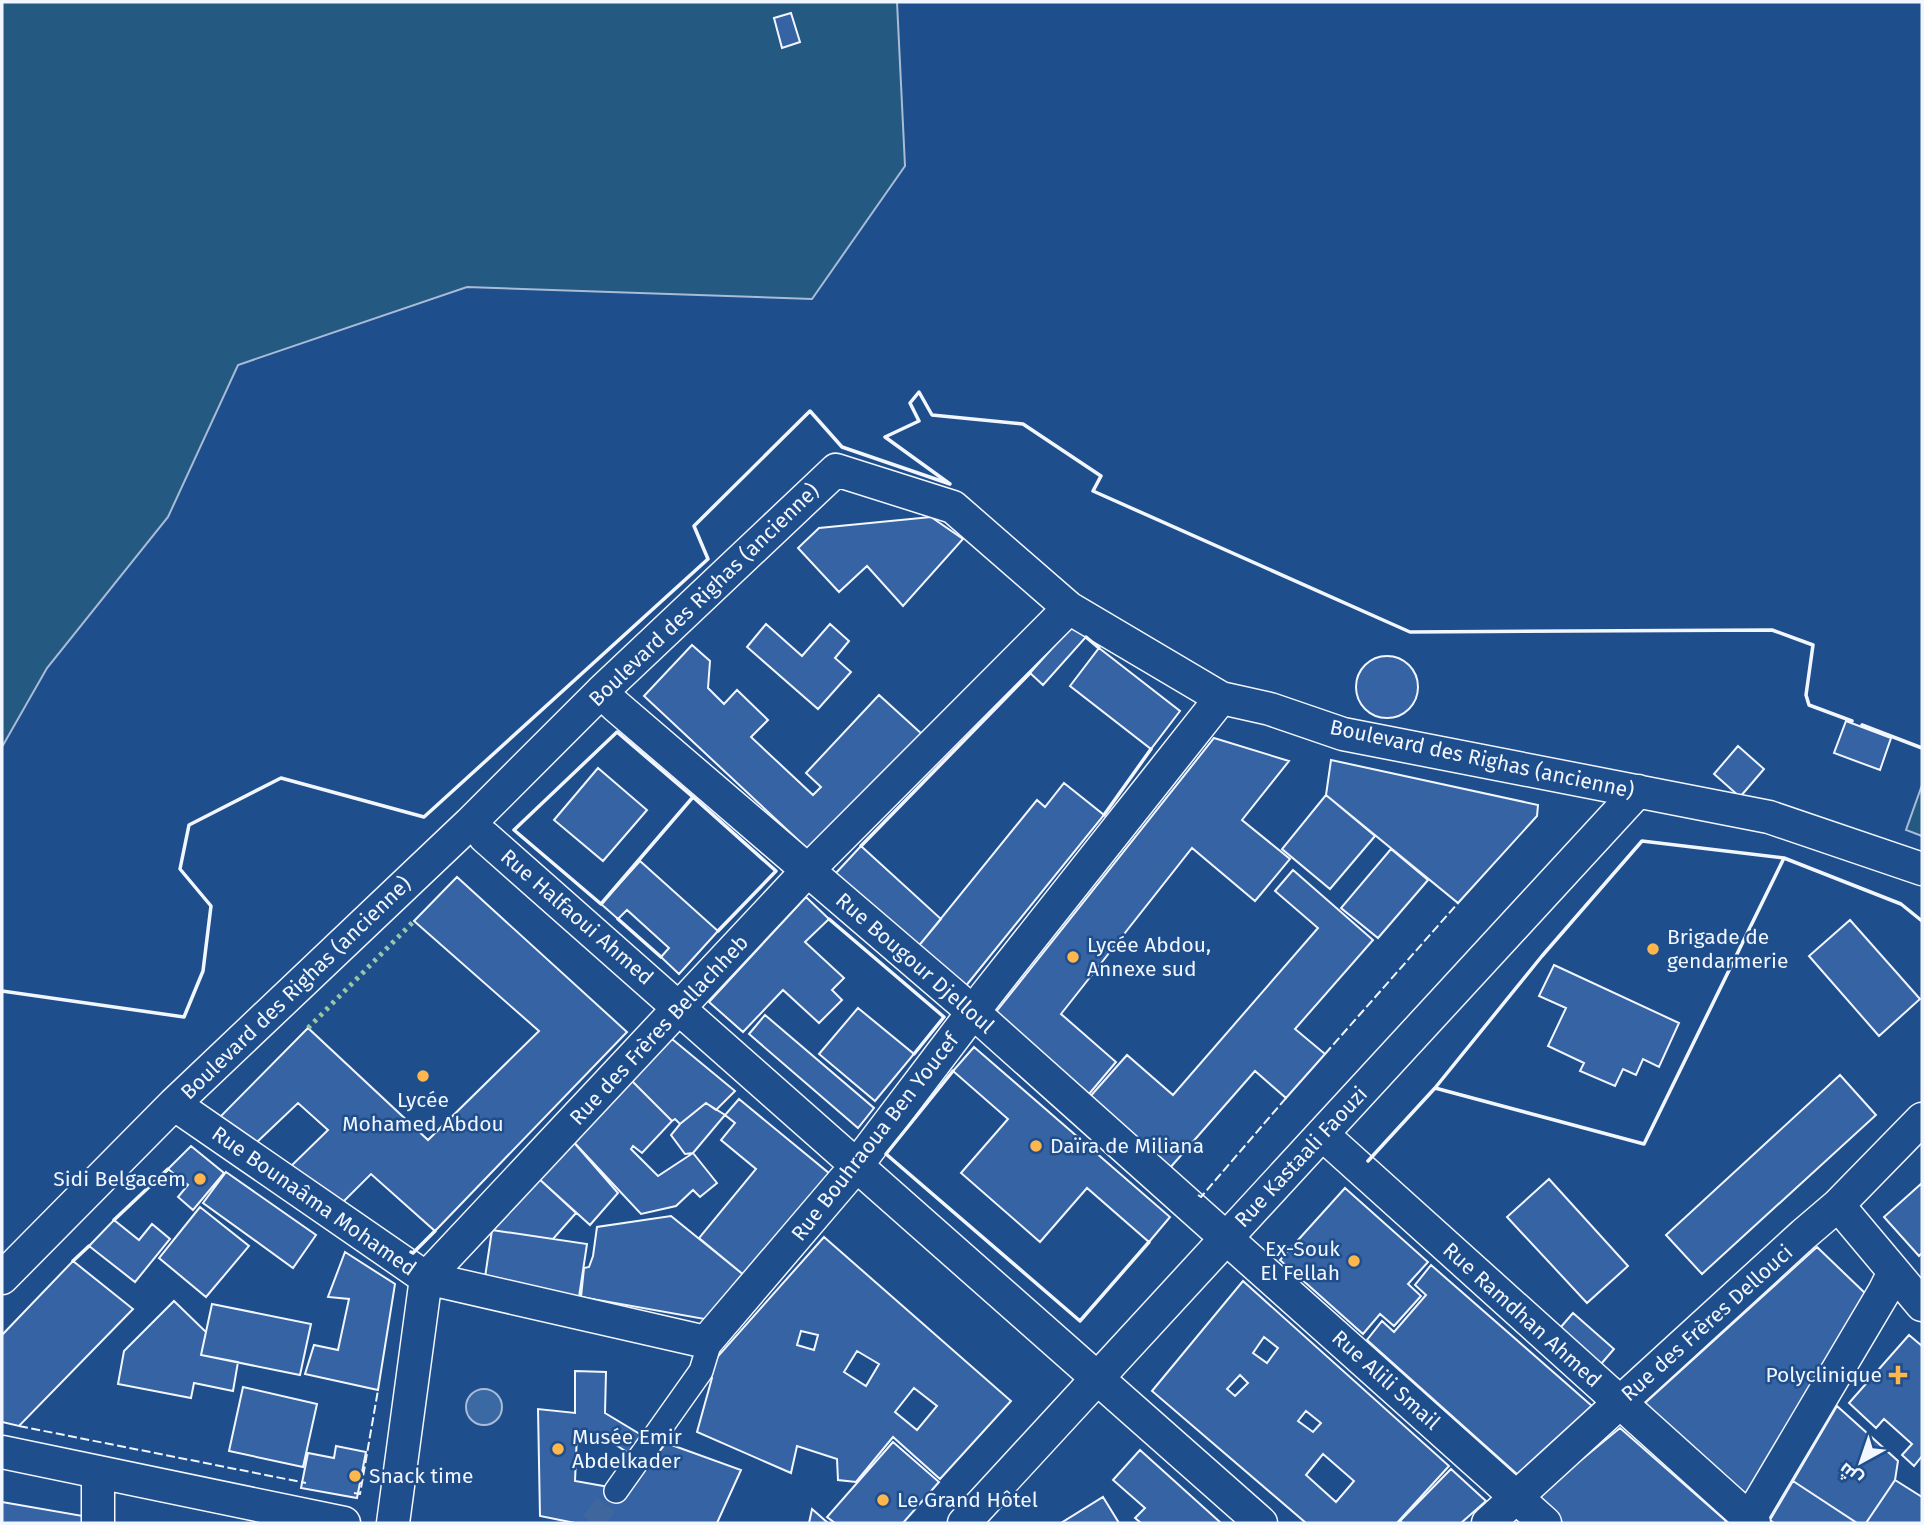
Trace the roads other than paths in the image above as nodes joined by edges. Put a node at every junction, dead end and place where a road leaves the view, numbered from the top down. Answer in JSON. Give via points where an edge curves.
{"nodes":[{"id":1,"x":1069,"y":608,"type":"junction"},
{"id":2,"x":601,"y":692,"type":"junction"},
{"id":3,"x":1221,"y":698,"type":"junction"},
{"id":4,"x":1638,"y":791,"type":"junction"},
{"id":5,"x":485,"y":837,"type":"dead end"},
{"id":6,"x":1922,"y":869,"type":"edge"},
{"id":7,"x":808,"y":870,"type":"junction"},
{"id":8,"x":680,"y":1007,"type":"junction"},
{"id":9,"x":973,"y":1013,"type":"junction"},
{"id":10,"x":174,"y":1104,"type":"junction"},
{"id":11,"x":1922,"y":1119,"type":"edge"},
{"id":12,"x":1322,"y":1134,"type":"junction"},
{"id":13,"x":857,"y":1166,"type":"junction"},
{"id":14,"x":1838,"y":1205,"type":"junction"},
{"id":15,"x":1227,"y":1237,"type":"junction"},
{"id":16,"x":1894,"y":1272,"type":"junction"},
{"id":17,"x":2,"y":1278,"type":"edge"},
{"id":18,"x":426,"y":1278,"type":"junction"},
{"id":19,"x":1922,"y":1305,"type":"edge"},
{"id":20,"x":709,"y":1338,"type":"junction"},
{"id":21,"x":1096,"y":1380,"type":"junction"},
{"id":22,"x":1619,"y":1403,"type":"junction"},
{"id":23,"x":2,"y":1452,"type":"edge"},
{"id":24,"x":98,"y":1472,"type":"junction"},
{"id":25,"x":616,"y":1491,"type":"tunnel mouth"},
{"id":26,"x":1517,"y":1497,"type":"junction"},
{"id":27,"x":1751,"y":1522,"type":"edge"},
{"id":28,"x":98,"y":1523,"type":"edge"},
{"id":29,"x":344,"y":1523,"type":"edge"},
{"id":30,"x":393,"y":1523,"type":"edge"},
{"id":31,"x":964,"y":1523,"type":"edge"},
{"id":32,"x":1261,"y":1523,"type":"edge"},
{"id":33,"x":1488,"y":1523,"type":"edge"},
{"id":34,"x":1545,"y":1523,"type":"edge"}],
"edges":[{"from":1,"to":2,"type":"street","name":"Boulevard des Righas (ancienne)","via":[[953,507],[836,470]]},
{"from":1,"to":3,"type":"street","name":"Boulevard des Righas (ancienne)"},
{"from":1,"to":7,"type":"street","name":"Rue des Frères Bellachheb"},
{"from":2,"to":7,"type":"street","name":"Rue Bougour Djelloul"},
{"from":2,"to":10,"type":"street","name":"Boulevard des Righas (ancienne)"},
{"from":3,"to":4,"type":"street","name":"Boulevard des Righas (ancienne)","via":[[1343,734]]},
{"from":3,"to":9,"type":"street","name":"Rue Bouhraoua Ben Youcef"},
{"from":4,"to":6,"type":"street","name":"Boulevard des Righas (ancienne)","via":[[1769,817]]},
{"from":4,"to":12,"type":"street","name":"Rue Kastaali Faouzi"},
{"from":5,"to":8,"type":"street","name":"Rue Halfaoui Ahmed"},
{"from":7,"to":8,"type":"street","name":"Rue des Frères Bellachheb"},
{"from":7,"to":9,"type":"street","name":"Rue Bougour Djelloul"},
{"from":8,"to":13,"type":"street","name":"Rue Halfaoui Ahmed"},
{"from":8,"to":18,"type":"street","name":"Rue des Frères Bellachheb"},
{"from":9,"to":13,"type":"street","name":"Rue Bouhraoua Ben Youcef"},
{"from":9,"to":15,"type":"street","name":"Rue Bougour Djelloul"},
{"from":10,"to":17,"type":"street","name":"Boulevard des Righas (ancienne)"},
{"from":10,"to":18,"type":"street","name":"Rue Bounaâma Mohamed"},
{"from":11,"to":14,"type":"street","name":"Rue des Frères Dellouci"},
{"from":12,"to":15,"type":"street","name":"Rue Kastaali Faouzi"},
{"from":12,"to":22,"type":"street","name":"Rue Ramdhan Ahmed"},
{"from":13,"to":20,"type":"street","name":"Rue Bouhraoua Ben Youcef"},
{"from":13,"to":21,"type":"street","name":"Rue Halfaoui Ahmed"},
{"from":14,"to":16,"type":"street"},
{"from":14,"to":22,"type":"street","name":"Rue des Frères Dellouci"},
{"from":15,"to":21,"type":"street","name":"Rue Kastaali Faouzi"},
{"from":15,"to":26,"type":"street","name":"Rue Alili Smail"},
{"from":16,"to":19,"type":"street"},
{"from":16,"to":27,"type":"street"},
{"from":18,"to":20,"type":"street","name":"Rue Bounaâma Mohamed"},
{"from":18,"to":30,"type":"street"},
{"from":20,"to":25,"type":"street","via":[[701,1371]]},
{"from":21,"to":31,"type":"street","name":"Rue Kastaali Faouzi"},
{"from":21,"to":32,"type":"street","name":"Rue Halfaoui Ahmed"},
{"from":22,"to":26,"type":"street","name":"Rue des Frères Dellouci"},
{"from":22,"to":27,"type":"street","name":"Rue Ramdhan Ahmed"},
{"from":23,"to":24,"type":"street"},
{"from":24,"to":28,"type":"street"},
{"from":24,"to":29,"type":"street"},
{"from":26,"to":33,"type":"street","name":"Rue des Frères Dellouci"},
{"from":26,"to":34,"type":"street","name":"Rue Alili Smail"}]}
